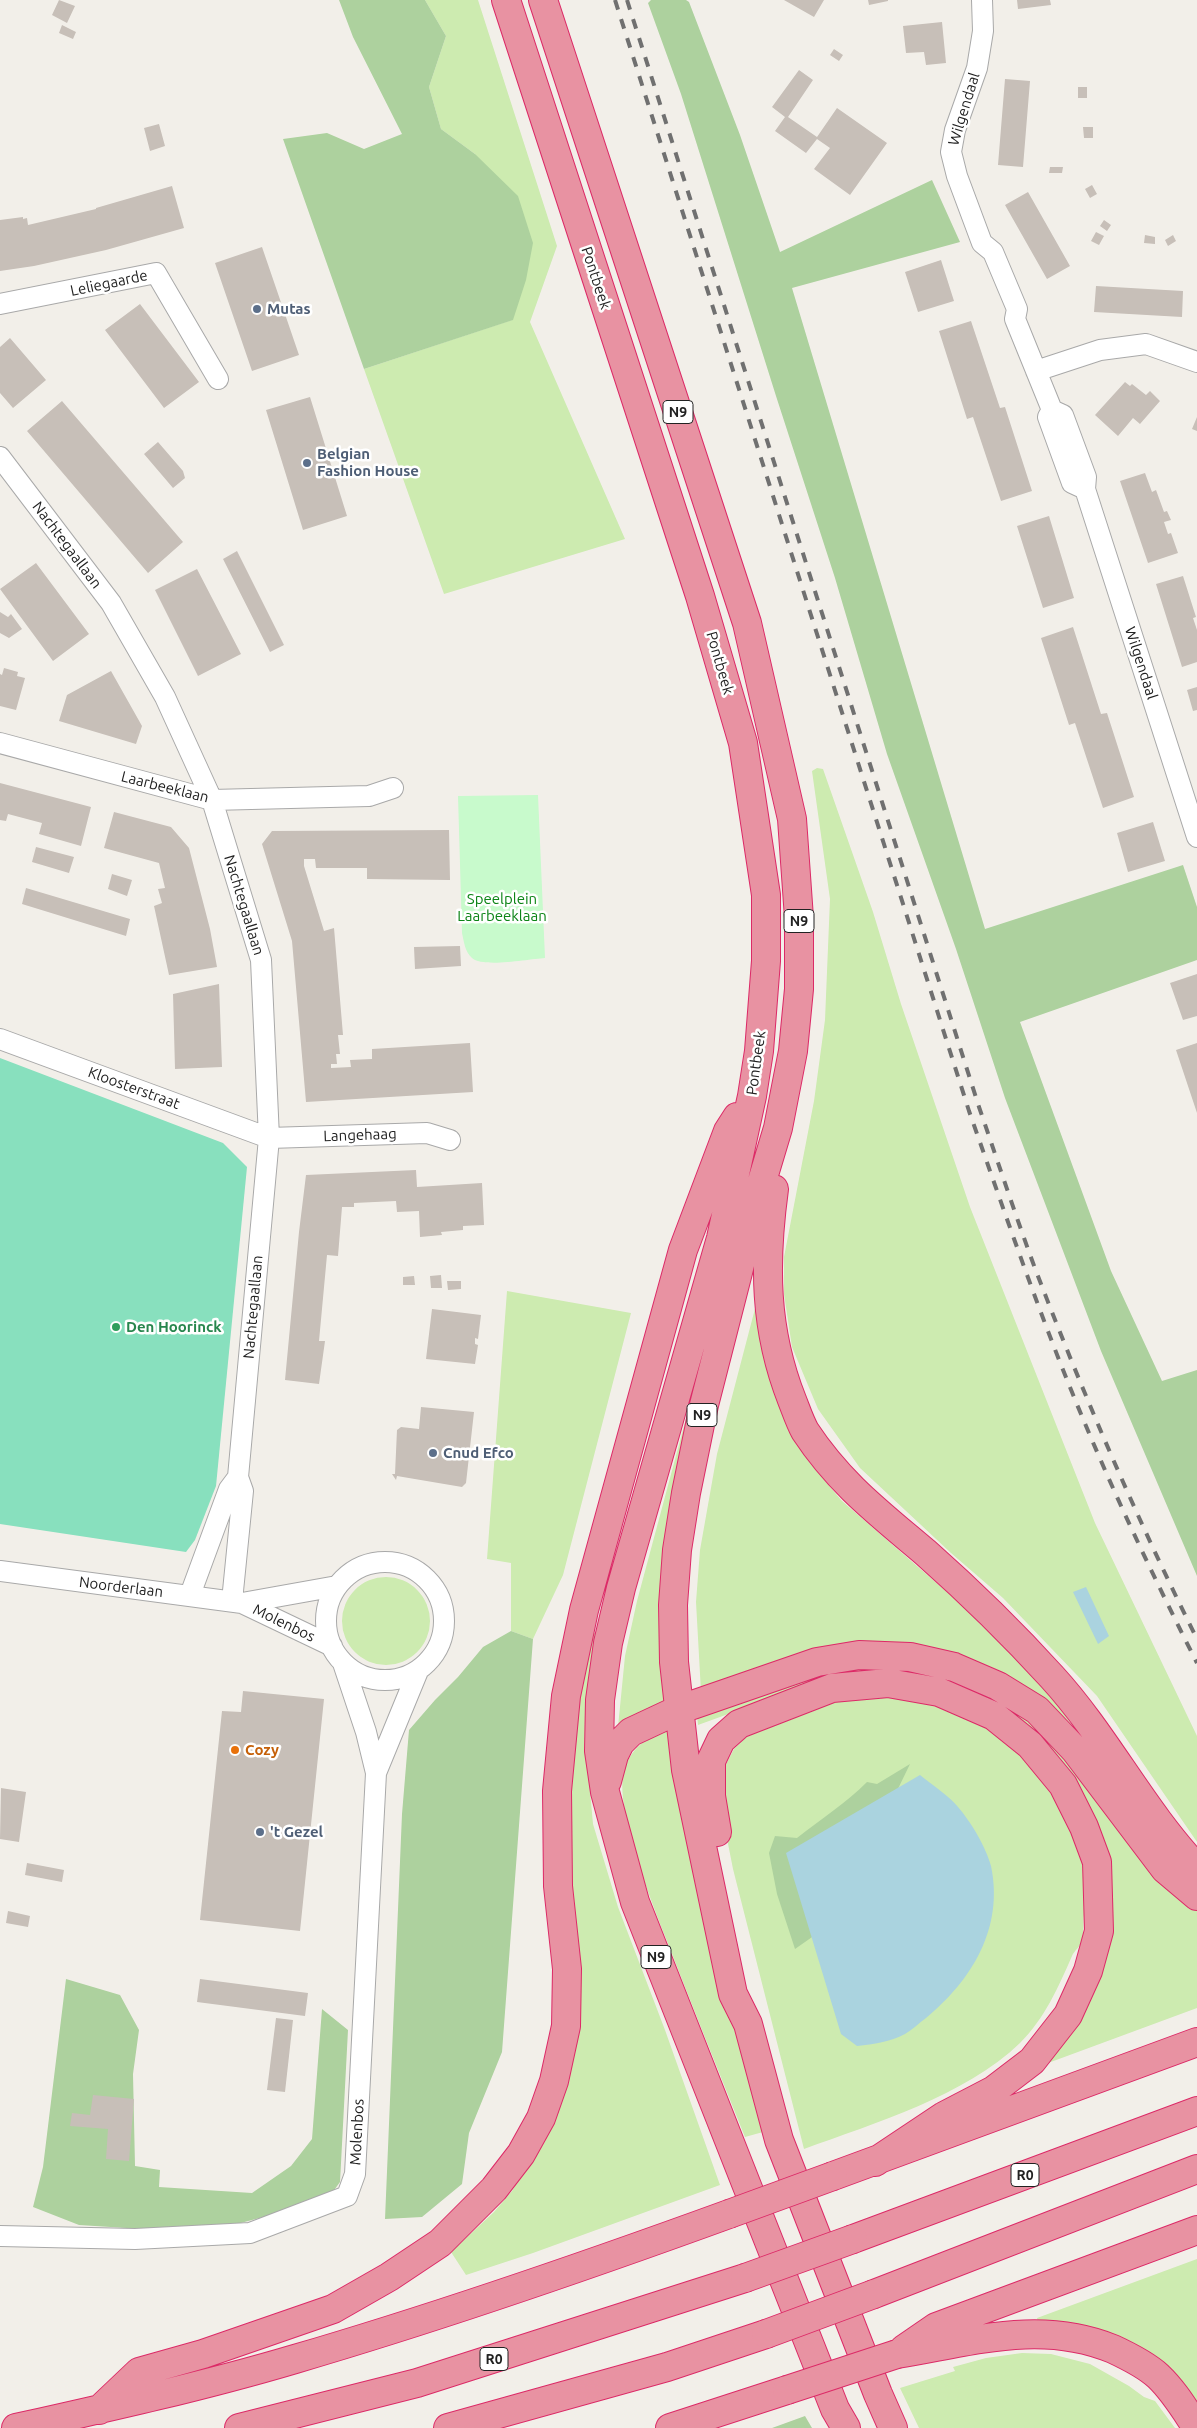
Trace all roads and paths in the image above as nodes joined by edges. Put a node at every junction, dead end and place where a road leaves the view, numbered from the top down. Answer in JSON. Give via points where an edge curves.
{"nodes":[{"id":1,"x":506,"y":0,"type":"edge"},
{"id":2,"x":543,"y":0,"type":"edge"},
{"id":3,"x":982,"y":0,"type":"edge"},
{"id":4,"x":0,"y":304,"type":"edge"},
{"id":5,"x":1197,"y":362,"type":"edge"},
{"id":6,"x":1036,"y":371,"type":"junction"},
{"id":7,"x":218,"y":379,"type":"dead end"},
{"id":8,"x":0,"y":457,"type":"edge"},
{"id":9,"x":0,"y":743,"type":"edge"},
{"id":10,"x":393,"y":788,"type":"dead end"},
{"id":11,"x":212,"y":800,"type":"junction"},
{"id":12,"x":1197,"y":837,"type":"edge"},
{"id":13,"x":0,"y":1039,"type":"edge"},
{"id":14,"x":752,"y":1096,"type":"junction"},
{"id":15,"x":778,"y":1128,"type":"junction"},
{"id":16,"x":269,"y":1138,"type":"junction"},
{"id":17,"x":450,"y":1140,"type":"dead end"},
{"id":18,"x":238,"y":1477,"type":"junction"},
{"id":19,"x":0,"y":1571,"type":"edge"},
{"id":20,"x":337,"y":1586,"type":"junction"},
{"id":21,"x":190,"y":1595,"type":"junction"},
{"id":22,"x":237,"y":1602,"type":"junction"},
{"id":23,"x":332,"y":1646,"type":"junction"},
{"id":24,"x":344,"y":1663,"type":"junction"},
{"id":25,"x":418,"y":1670,"type":"junction"},
{"id":26,"x":678,"y":1710,"type":"junction"},
{"id":27,"x":376,"y":1773,"type":"junction"},
{"id":28,"x":604,"y":1792,"type":"junction"},
{"id":29,"x":1197,"y":1868,"type":"edge"},
{"id":30,"x":1197,"y":1896,"type":"edge"},
{"id":31,"x":748,"y":2024,"type":"junction"},
{"id":32,"x":1197,"y":2042,"type":"edge"},
{"id":33,"x":1197,"y":2111,"type":"edge"},
{"id":34,"x":875,"y":2162,"type":"junction"},
{"id":35,"x":1197,"y":2169,"type":"edge"},
{"id":36,"x":1197,"y":2230,"type":"edge"},
{"id":37,"x":0,"y":2236,"type":"edge"},
{"id":38,"x":897,"y":2354,"type":"junction"},
{"id":39,"x":99,"y":2410,"type":"junction"},
{"id":40,"x":16,"y":2428,"type":"edge"},
{"id":41,"x":239,"y":2428,"type":"edge"},
{"id":42,"x":448,"y":2428,"type":"edge"},
{"id":43,"x":670,"y":2428,"type":"edge"},
{"id":44,"x":846,"y":2428,"type":"edge"},
{"id":45,"x":893,"y":2428,"type":"edge"},
{"id":46,"x":1197,"y":2428,"type":"edge"}],
"edges":[{"from":1,"to":14,"type":"highway","name":"Pontbeek","number":"N9","via":[[678,522],[743,743],[766,894],[766,961]]},
{"from":2,"to":15,"type":"highway","number":"N9","via":[[747,623],[792,819],[800,918],[799,989]]},
{"from":3,"to":6,"type":"street","name":"Wilgendaal","via":[[983,31],[977,68],[955,130],[951,152],[982,243],[993,252],[1017,309],[1015,320]]},
{"from":4,"to":7,"type":"street","name":"Leliegaarde","via":[[156,273]]},
{"from":5,"to":6,"type":"street","via":[[1146,344],[1100,350]]},
{"from":6,"to":12,"type":"street","name":"Wilgendaal","via":[[1052,410],[1048,417],[1072,483],[1084,489]]},
{"from":8,"to":11,"type":"street","name":"Nachtegaallaan","via":[[121,618],[165,697]]},
{"from":9,"to":11,"type":"street","name":"Laarbeeklaan"},
{"from":10,"to":11,"type":"street","name":"Laarbeeklaan","via":[[369,796]]},
{"from":11,"to":16,"type":"street","name":"Nachtegaallaan","via":[[260,960]]},
{"from":13,"to":16,"type":"street","name":"Kloosterstraat"},
{"from":14,"to":28,"type":"highway","name":"Pontbeek","number":"N9","via":[[721,1238],[608,1643],[600,1700],[599,1751]]},
{"from":14,"to":39,"type":"highway","via":[[728,1131],[683,1250],[584,1610],[566,1696],[557,1791],[558,1886],[567,1969],[566,2026],[554,2081],[541,2118],[521,2154],[494,2189],[440,2243],[389,2277],[333,2309],[139,2372]]},
{"from":15,"to":26,"type":"highway","number":"N9","via":[[704,1405],[686,1493],[677,1550],[674,1605]]},
{"from":15,"to":29,"type":"highway","via":[[778,1165],[767,1274],[768,1304],[783,1378],[804,1429],[842,1480],[999,1621],[1054,1678]]},
{"from":16,"to":17,"type":"street","name":"Langehaag","via":[[427,1133]]},
{"from":16,"to":18,"type":"street","name":"Nachtegaallaan"},
{"from":18,"to":21,"type":"street","name":"Nachtegaallaan","via":[[229,1489]]},
{"from":18,"to":22,"type":"street","name":"Nachtegaallaan","via":[[243,1491]]},
{"from":19,"to":21,"type":"street","name":"Noorderlaan"},
{"from":20,"to":22,"type":"street","name":"Molenbos"},
{"from":20,"to":23,"type":"street","name":"Molenbos","via":[[328,1606],[326,1626]]},
{"from":20,"to":25,"type":"street","name":"Molenbos","via":[[352,1572],[371,1563],[392,1562],[420,1573],[434,1588],[443,1606],[444,1632],[433,1656]]},
{"from":21,"to":22,"type":"street","name":"Noorderlaan"},
{"from":22,"to":23,"type":"street","name":"Molenbos"},
{"from":23,"to":24,"type":"street","name":"Molenbos"},
{"from":24,"to":25,"type":"street","name":"Molenbos","via":[[360,1675],[383,1680],[404,1678]]},
{"from":24,"to":27,"type":"street","name":"Molenbos"},
{"from":25,"to":27,"type":"street","name":"Molenbos"},
{"from":26,"to":28,"type":"highway","via":[[631,1732],[620,1743]]},
{"from":26,"to":30,"type":"highway","via":[[817,1662],[859,1655],[910,1657],[954,1667],[998,1686],[1037,1710],[1075,1750],[1165,1869]]},
{"from":26,"to":31,"type":"highway","number":"N9","via":[[686,1770],[733,1994]]},
{"from":27,"to":37,"type":"street","name":"Molenbos","via":[[355,2174],[347,2196],[250,2233],[135,2239]]},
{"from":28,"to":44,"type":"highway","number":"N9","via":[[635,1902],[835,2409]]},
{"from":31,"to":34,"type":"highway","via":[[746,1990],[711,1796],[711,1761],[721,1740],[739,1724],[832,1688],[888,1683],[939,1692],[994,1716],[1030,1745],[1063,1785],[1097,1862],[1100,1932],[1088,1971],[1068,2015],[1032,2061],[994,2090],[944,2116]]},
{"from":31,"to":45,"type":"highway","number":"N9","via":[[779,2140]]},
{"from":32,"to":34,"type":"highway"},
{"from":33,"to":41,"type":"highway","number":"R0","bridge":true,"via":[[745,2278],[417,2383]]},
{"from":34,"to":39,"type":"highway","bridge":true,"via":[[547,2280],[404,2326],[294,2359]]},
{"from":35,"to":42,"type":"highway","bridge":true,"via":[[766,2334],[667,2367]]},
{"from":36,"to":38,"type":"highway","via":[[936,2327]]},
{"from":38,"to":43,"type":"highway","bridge":true},
{"from":38,"to":46,"type":"highway","via":[[1028,2332],[1064,2334],[1094,2341],[1129,2356],[1158,2376]]},
{"from":39,"to":40,"type":"highway"}]}
